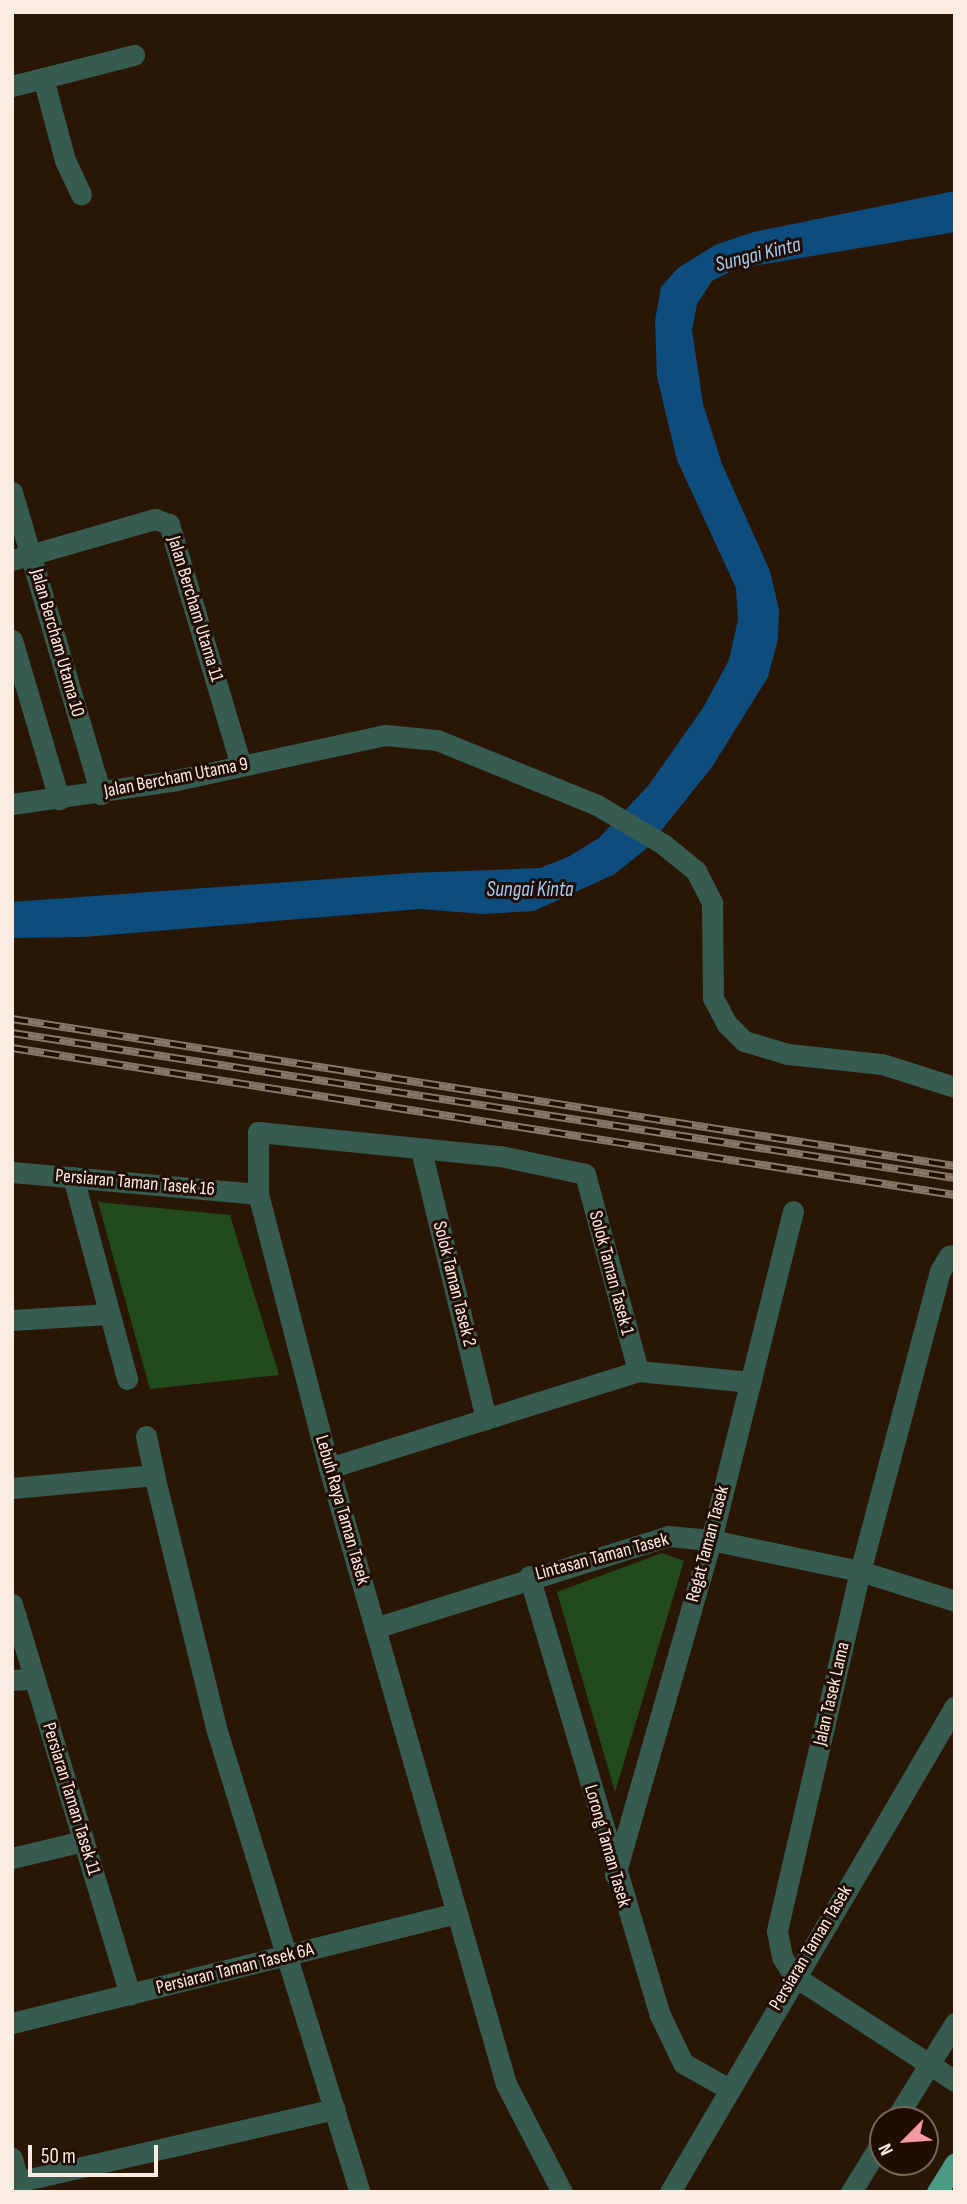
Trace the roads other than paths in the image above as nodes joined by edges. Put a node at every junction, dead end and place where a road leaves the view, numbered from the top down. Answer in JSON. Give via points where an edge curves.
{"nodes":[{"id":1,"x":134,"y":55,"type":"dead end"},
{"id":2,"x":43,"y":78,"type":"junction"},
{"id":3,"x":12,"y":86,"type":"edge"},
{"id":4,"x":81,"y":195,"type":"dead end"},
{"id":5,"x":12,"y":492,"type":"edge"},
{"id":6,"x":21,"y":558,"type":"edge"},
{"id":7,"x":12,"y":640,"type":"edge"},
{"id":8,"x":241,"y":765,"type":"junction"},
{"id":9,"x":101,"y":793,"type":"junction"},
{"id":10,"x":59,"y":799,"type":"junction"},
{"id":11,"x":13,"y":801,"type":"edge"},
{"id":12,"x":955,"y":1087,"type":"edge"},
{"id":13,"x":421,"y":1150,"type":"junction"},
{"id":14,"x":12,"y":1172,"type":"edge"},
{"id":15,"x":585,"y":1174,"type":"joint"},
{"id":16,"x":73,"y":1177,"type":"junction"},
{"id":17,"x":258,"y":1194,"type":"junction"},
{"id":18,"x":793,"y":1211,"type":"dead end"},
{"id":19,"x":952,"y":1256,"type":"edge"},
{"id":20,"x":109,"y":1314,"type":"junction"},
{"id":21,"x":12,"y":1320,"type":"edge"},
{"id":22,"x":638,"y":1371,"type":"junction"},
{"id":23,"x":127,"y":1378,"type":"dead end"},
{"id":24,"x":750,"y":1382,"type":"junction"},
{"id":25,"x":486,"y":1419,"type":"junction"},
{"id":26,"x":146,"y":1436,"type":"dead end"},
{"id":27,"x":330,"y":1468,"type":"junction"},
{"id":28,"x":153,"y":1475,"type":"junction"},
{"id":29,"x":12,"y":1488,"type":"edge"},
{"id":30,"x":711,"y":1539,"type":"junction"},
{"id":31,"x":860,"y":1571,"type":"junction"},
{"id":32,"x":530,"y":1576,"type":"junction"},
{"id":33,"x":955,"y":1601,"type":"edge"},
{"id":34,"x":12,"y":1604,"type":"edge"},
{"id":35,"x":375,"y":1628,"type":"junction"},
{"id":36,"x":34,"y":1679,"type":"junction"},
{"id":37,"x":12,"y":1680,"type":"edge"},
{"id":38,"x":954,"y":1710,"type":"edge"},
{"id":39,"x":83,"y":1841,"type":"junction"},
{"id":40,"x":12,"y":1858,"type":"edge"},
{"id":41,"x":615,"y":1875,"type":"junction"},
{"id":42,"x":457,"y":1913,"type":"junction"},
{"id":43,"x":288,"y":1956,"type":"junction"},
{"id":44,"x":794,"y":1976,"type":"junction"},
{"id":45,"x":130,"y":1995,"type":"junction"},
{"id":46,"x":12,"y":2023,"type":"edge"},
{"id":47,"x":955,"y":2023,"type":"edge"},
{"id":48,"x":929,"y":2065,"type":"junction"},
{"id":49,"x":955,"y":2081,"type":"edge"},
{"id":50,"x":727,"y":2088,"type":"junction"},
{"id":51,"x":904,"y":2106,"type":"edge"},
{"id":52,"x":335,"y":2109,"type":"junction"},
{"id":53,"x":12,"y":2158,"type":"edge"},
{"id":54,"x":869,"y":2163,"type":"edge"},
{"id":55,"x":955,"y":2163,"type":"edge"},
{"id":56,"x":17,"y":2185,"type":"edge"},
{"id":57,"x":360,"y":2192,"type":"edge"},
{"id":58,"x":562,"y":2192,"type":"edge"},
{"id":59,"x":670,"y":2192,"type":"edge"},
{"id":60,"x":851,"y":2192,"type":"edge"},
{"id":61,"x":937,"y":2192,"type":"edge"}],
"edges":[{"from":1,"to":2,"type":"street"},
{"from":2,"to":3,"type":"street"},
{"from":2,"to":4,"type":"street","via":[[65,160]]},
{"from":5,"to":6,"type":"street","name":"Jalan Bercham Utama 10"},
{"from":6,"to":8,"type":"street","name":"Jalan Bercham Utama 11","via":[[155,519],[169,524]]},
{"from":6,"to":9,"type":"street","name":"Jalan Bercham Utama 10"},
{"from":7,"to":10,"type":"street"},
{"from":8,"to":9,"type":"street","name":"Jalan Bercham Utama 9"},
{"from":8,"to":12,"type":"street","name":"Jalan Bercham Utama 9","via":[[385,735],[437,740],[597,805],[663,844],[706,883],[714,928],[713,998],[727,1024],[744,1041],[788,1054],[882,1064]]},
{"from":9,"to":10,"type":"street","name":"Jalan Bercham Utama 9"},
{"from":10,"to":11,"type":"street","name":"Jalan Bercham Utama 9"},
{"from":13,"to":15,"type":"street","name":"Lebuh Raya Taman Tasek","via":[[500,1156]]},
{"from":13,"to":17,"type":"street","name":"Lebuh Raya Taman Tasek","via":[[258,1132]]},
{"from":13,"to":25,"type":"street","name":"Solok Taman Tasek 2"},
{"from":14,"to":16,"type":"street","name":"Persiaran Taman Tasek 16"},
{"from":15,"to":22,"type":"street","name":"Solok Taman Tasek 1"},
{"from":16,"to":17,"type":"street","name":"Persiaran Taman Tasek 16"},
{"from":16,"to":20,"type":"street"},
{"from":17,"to":27,"type":"street","name":"Lebuh Raya Taman Tasek"},
{"from":18,"to":24,"type":"street","name":"Regat Taman Tasek"},
{"from":19,"to":31,"type":"street","name":"Jalan Tasek Lama","via":[[940,1271]]},
{"from":20,"to":21,"type":"street"},
{"from":20,"to":23,"type":"street"},
{"from":22,"to":24,"type":"street"},
{"from":22,"to":25,"type":"street"},
{"from":24,"to":30,"type":"street","name":"Regat Taman Tasek"},
{"from":25,"to":27,"type":"street"},
{"from":26,"to":28,"type":"street"},
{"from":27,"to":35,"type":"street","name":"Lebuh Raya Taman Tasek"},
{"from":28,"to":29,"type":"street"},
{"from":28,"to":43,"type":"street","via":[[202,1672]]},
{"from":30,"to":31,"type":"street","name":"Lintasan Taman Tasek"},
{"from":30,"to":32,"type":"street","name":"Lintasan Taman Tasek","via":[[668,1536]]},
{"from":30,"to":41,"type":"street","name":"Regat Taman Tasek"},
{"from":31,"to":33,"type":"street","name":"Lintasan Taman Tasek"},
{"from":31,"to":44,"type":"street","name":"Jalan Tasek Lama","via":[[777,1931],[782,1957]]},
{"from":32,"to":35,"type":"street","name":"Lintasan Taman Tasek"},
{"from":32,"to":41,"type":"street","name":"Lorong Taman Tasek"},
{"from":34,"to":36,"type":"street","name":"Persiaran Taman Tasek 11"},
{"from":35,"to":42,"type":"street","name":"Lebuh Raya Taman Tasek"},
{"from":36,"to":37,"type":"street"},
{"from":36,"to":39,"type":"street","name":"Persiaran Taman Tasek 11"},
{"from":38,"to":44,"type":"street","name":"Persiaran Taman Tasek"},
{"from":39,"to":40,"type":"street"},
{"from":39,"to":45,"type":"street","name":"Persiaran Taman Tasek 11"},
{"from":41,"to":50,"type":"street","name":"Lorong Taman Tasek","via":[[673,2049],[694,2072]]},
{"from":42,"to":43,"type":"street","name":"Persiaran Taman Tasek 6A"},
{"from":42,"to":58,"type":"street","name":"Lebuh Raya Taman Tasek","via":[[506,2084]]},
{"from":43,"to":45,"type":"street","name":"Persiaran Taman Tasek 6A"},
{"from":43,"to":52,"type":"street"},
{"from":44,"to":48,"type":"street"},
{"from":44,"to":50,"type":"street","name":"Persiaran Taman Tasek"},
{"from":45,"to":46,"type":"street","name":"Persiaran Taman Tasek 6A"},
{"from":47,"to":48,"type":"street"},
{"from":48,"to":49,"type":"street"},
{"from":48,"to":51,"type":"street"},
{"from":50,"to":59,"type":"street","name":"Persiaran Taman Tasek"},
{"from":52,"to":56,"type":"street"},
{"from":52,"to":57,"type":"street"},
{"from":53,"to":56,"type":"street"},
{"from":54,"to":60,"type":"street"},
{"from":55,"to":61,"type":"main road"}]}
